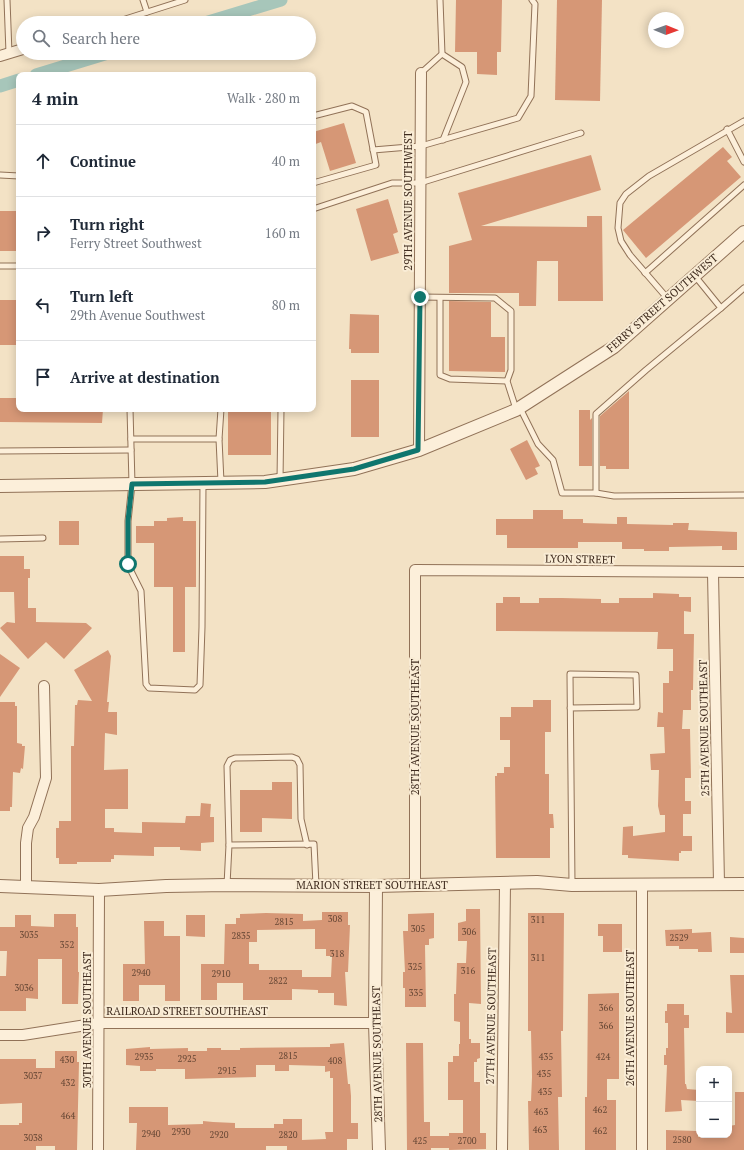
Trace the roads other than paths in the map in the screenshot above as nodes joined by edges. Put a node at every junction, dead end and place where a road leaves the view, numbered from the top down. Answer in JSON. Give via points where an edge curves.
{"nodes":[{"id":1,"x":7,"y":0,"type":"edge"},
{"id":2,"x":143,"y":0,"type":"edge"},
{"id":3,"x":185,"y":0,"type":"edge"},
{"id":4,"x":440,"y":0,"type":"edge"},
{"id":5,"x":532,"y":0,"type":"edge"},
{"id":6,"x":147,"y":12,"type":"junction"},
{"id":7,"x":135,"y":16,"type":"edge"},
{"id":8,"x":16,"y":51,"type":"edge"},
{"id":9,"x":442,"y":54,"type":"junction"},
{"id":10,"x":4,"y":55,"type":"edge"},
{"id":11,"x":421,"y":72,"type":"joint"},
{"id":12,"x":316,"y":115,"type":"edge"},
{"id":13,"x":744,"y":121,"type":"edge"},
{"id":14,"x":727,"y":129,"type":"junction"},
{"id":15,"x":581,"y":133,"type":"dead end"},
{"id":16,"x":443,"y":140,"type":"junction"},
{"id":17,"x":421,"y":146,"type":"junction"},
{"id":18,"x":373,"y":150,"type":"junction"},
{"id":19,"x":744,"y":162,"type":"edge"},
{"id":20,"x":0,"y":175,"type":"edge"},
{"id":21,"x":16,"y":176,"type":"edge"},
{"id":22,"x":316,"y":182,"type":"edge"},
{"id":23,"x":420,"y":183,"type":"junction"},
{"id":24,"x":744,"y":185,"type":"edge"},
{"id":25,"x":316,"y":208,"type":"edge"},
{"id":26,"x":744,"y":232,"type":"edge"},
{"id":27,"x":0,"y":266,"type":"edge"},
{"id":28,"x":16,"y":266,"type":"edge"},
{"id":29,"x":645,"y":273,"type":"junction"},
{"id":30,"x":695,"y":276,"type":"junction"},
{"id":31,"x":744,"y":288,"type":"edge"},
{"id":32,"x":420,"y":297,"type":"junction"},
{"id":33,"x":440,"y":298,"type":"junction"},
{"id":34,"x":668,"y":299,"type":"junction"},
{"id":35,"x":721,"y":308,"type":"junction"},
{"id":36,"x":507,"y":381,"type":"junction"},
{"id":37,"x":518,"y":409,"type":"junction"},
{"id":38,"x":130,"y":412,"type":"edge"},
{"id":39,"x":221,"y":412,"type":"edge"},
{"id":40,"x":281,"y":412,"type":"edge"},
{"id":41,"x":131,"y":439,"type":"junction"},
{"id":42,"x":218,"y":439,"type":"junction"},
{"id":43,"x":131,"y":450,"type":"junction"},
{"id":44,"x":418,"y":450,"type":"junction"},
{"id":45,"x":0,"y":451,"type":"edge"},
{"id":46,"x":280,"y":480,"type":"junction"},
{"id":47,"x":203,"y":483,"type":"junction"},
{"id":48,"x":221,"y":483,"type":"junction"},
{"id":49,"x":132,"y":484,"type":"junction"},
{"id":50,"x":0,"y":486,"type":"edge"},
{"id":51,"x":596,"y":493,"type":"junction"},
{"id":52,"x":744,"y":495,"type":"edge"},
{"id":53,"x":43,"y":538,"type":"dead end"},
{"id":54,"x":0,"y":539,"type":"edge"},
{"id":55,"x":415,"y":570,"type":"joint"},
{"id":56,"x":744,"y":572,"type":"edge"},
{"id":57,"x":713,"y":573,"type":"junction"},
{"id":58,"x":44,"y":686,"type":"dead end"},
{"id":59,"x":570,"y":708,"type":"junction"},
{"id":60,"x":229,"y":845,"type":"junction"},
{"id":61,"x":307,"y":845,"type":"junction"},
{"id":62,"x":504,"y":883,"type":"junction"},
{"id":63,"x":719,"y":883,"type":"junction"},
{"id":64,"x":226,"y":884,"type":"junction"},
{"id":65,"x":415,"y":884,"type":"junction"},
{"id":66,"x":744,"y":884,"type":"edge"},
{"id":67,"x":572,"y":885,"type":"junction"},
{"id":68,"x":642,"y":885,"type":"junction"},
{"id":69,"x":0,"y":886,"type":"edge"},
{"id":70,"x":26,"y":886,"type":"junction"},
{"id":71,"x":316,"y":886,"type":"junction"},
{"id":72,"x":376,"y":886,"type":"junction"},
{"id":73,"x":100,"y":890,"type":"junction"},
{"id":74,"x":99,"y":1023,"type":"junction"},
{"id":75,"x":375,"y":1023,"type":"junction"},
{"id":76,"x":0,"y":1035,"type":"edge"},
{"id":77,"x":98,"y":1150,"type":"edge"},
{"id":78,"x":379,"y":1150,"type":"edge"},
{"id":79,"x":502,"y":1150,"type":"edge"},
{"id":80,"x":642,"y":1150,"type":"edge"}],
"edges":[{"from":1,"to":10,"type":"lane"},
{"from":2,"to":6,"type":"lane"},
{"from":3,"to":6,"type":"lane"},
{"from":4,"to":9,"type":"lane"},
{"from":5,"to":16,"type":"lane","via":[[535,4],[531,96],[518,118]]},
{"from":6,"to":7,"type":"lane"},
{"from":8,"to":10,"type":"street"},
{"from":9,"to":11,"type":"lane"},
{"from":9,"to":16,"type":"lane","via":[[462,67],[466,82]]},
{"from":11,"to":17,"type":"street","name":"29TH AVENUE SOUTHWEST"},
{"from":12,"to":18,"type":"lane","via":[[352,106],[366,112]]},
{"from":13,"to":14,"type":"lane"},
{"from":14,"to":19,"type":"lane"},
{"from":14,"to":29,"type":"lane","via":[[649,176],[626,194],[620,203],[618,228],[621,241]]},
{"from":15,"to":23,"type":"lane"},
{"from":16,"to":17,"type":"lane"},
{"from":17,"to":18,"type":"lane"},
{"from":17,"to":23,"type":"street","name":"29TH AVENUE SOUTHWEST"},
{"from":18,"to":22,"type":"lane","via":[[376,165]]},
{"from":20,"to":21,"type":"lane"},
{"from":23,"to":25,"type":"lane","via":[[392,183]]},
{"from":23,"to":32,"type":"street","name":"29TH AVENUE SOUTHWEST"},
{"from":24,"to":29,"type":"lane"},
{"from":26,"to":30,"type":"street","name":"FERRY STREET SOUTHWEST"},
{"from":27,"to":28,"type":"lane"},
{"from":29,"to":34,"type":"lane"},
{"from":30,"to":34,"type":"street","name":"FERRY STREET SOUTHWEST"},
{"from":30,"to":35,"type":"lane"},
{"from":31,"to":35,"type":"lane"},
{"from":32,"to":33,"type":"lane"},
{"from":32,"to":44,"type":"street","name":"29TH AVENUE SOUTHWEST"},
{"from":33,"to":36,"type":"lane","via":[[440,375],[450,379]]},
{"from":33,"to":36,"type":"lane","via":[[495,298],[511,311],[511,370]]},
{"from":34,"to":37,"type":"street","name":"FERRY STREET SOUTHWEST","via":[[614,347]]},
{"from":35,"to":51,"type":"lane","via":[[596,414]]},
{"from":36,"to":37,"type":"lane"},
{"from":37,"to":44,"type":"street","name":"FERRY STREET SOUTHWEST"},
{"from":37,"to":51,"type":"lane","via":[[538,444],[553,460],[560,491]]},
{"from":38,"to":41,"type":"lane"},
{"from":39,"to":42,"type":"lane"},
{"from":40,"to":46,"type":"lane"},
{"from":41,"to":42,"type":"lane"},
{"from":41,"to":43,"type":"lane"},
{"from":42,"to":48,"type":"lane"},
{"from":43,"to":45,"type":"lane"},
{"from":43,"to":49,"type":"lane"},
{"from":44,"to":46,"type":"street","name":"FERRY STREET SOUTHWEST","via":[[354,469]]},
{"from":46,"to":48,"type":"street","name":"FERRY STREET SOUTHWEST"},
{"from":47,"to":48,"type":"street","name":"FERRY STREET SOUTHWEST"},
{"from":47,"to":49,"type":"street","name":"FERRY STREET SOUTHWEST"},
{"from":47,"to":49,"type":"lane","via":[[201,676],[200,685],[195,690],[156,689],[149,688],[146,684],[141,591],[128,564],[128,521]]},
{"from":49,"to":50,"type":"street","name":"FERRY STREET SOUTHWEST"},
{"from":51,"to":52,"type":"lane","via":[[614,496]]},
{"from":53,"to":54,"type":"lane"},
{"from":55,"to":57,"type":"street","name":"LYON STREET"},
{"from":55,"to":65,"type":"street","name":"28TH AVENUE SOUTHEAST"},
{"from":56,"to":57,"type":"street","name":"LYON STREET"},
{"from":57,"to":63,"type":"street","name":"25TH AVENUE SOUTHEAST"},
{"from":58,"to":70,"type":"street","via":[[46,778],[28,828]]},
{"from":59,"to":59,"type":"lane","via":[[570,674],[636,675],[637,707]]},
{"from":59,"to":67,"type":"lane"},
{"from":60,"to":61,"type":"lane"},
{"from":60,"to":61,"type":"lane","via":[[227,766],[230,760],[278,757],[292,757],[300,765],[301,819]]},
{"from":60,"to":64,"type":"lane"},
{"from":61,"to":71,"type":"lane","via":[[314,844]]},
{"from":62,"to":65,"type":"street","name":"MARION STREET SOUTHEAST"},
{"from":62,"to":67,"type":"street","name":"MARION STREET SOUTHEAST"},
{"from":62,"to":79,"type":"street","name":"27TH AVENUE SOUTHEAST"},
{"from":63,"to":66,"type":"street","name":"MARION STREET SOUTHEAST"},
{"from":63,"to":68,"type":"street","name":"MARION STREET SOUTHEAST"},
{"from":64,"to":71,"type":"street","name":"MARION STREET SOUTHEAST"},
{"from":64,"to":73,"type":"street","name":"MARION STREET SOUTHEAST"},
{"from":65,"to":72,"type":"street","name":"MARION STREET SOUTHEAST"},
{"from":67,"to":68,"type":"street","name":"MARION STREET SOUTHEAST"},
{"from":68,"to":80,"type":"street","name":"26TH AVENUE SOUTHEAST"},
{"from":69,"to":70,"type":"street","name":"MARION STREET SOUTHEAST"},
{"from":70,"to":73,"type":"street","name":"MARION STREET SOUTHEAST"},
{"from":71,"to":72,"type":"street","name":"MARION STREET SOUTHEAST"},
{"from":72,"to":75,"type":"street","name":"28TH AVENUE SOUTHEAST"},
{"from":73,"to":74,"type":"street","name":"30TH AVENUE SOUTHEAST"},
{"from":74,"to":75,"type":"street","name":"RAILROAD STREET SOUTHEAST"},
{"from":74,"to":76,"type":"street","name":"RAILROAD STREET SOUTHEAST","via":[[23,1035]]},
{"from":74,"to":77,"type":"street","name":"30TH AVENUE SOUTHEAST"},
{"from":75,"to":78,"type":"street","name":"28TH AVENUE SOUTHEAST"}]}
